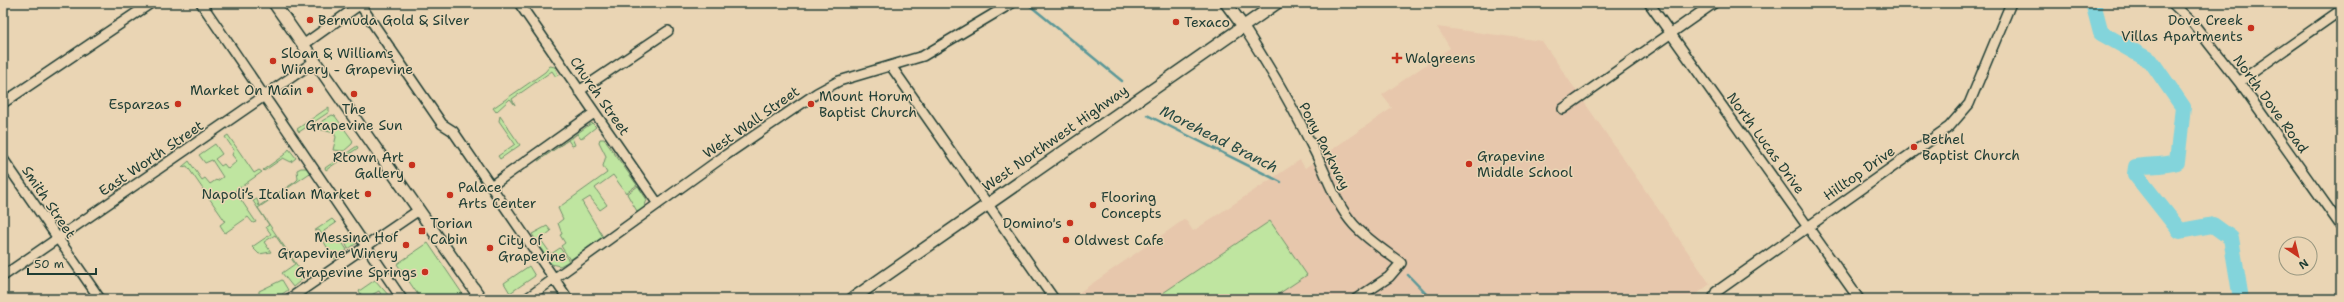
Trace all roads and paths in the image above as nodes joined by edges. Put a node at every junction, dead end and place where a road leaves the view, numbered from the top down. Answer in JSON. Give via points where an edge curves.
{"nodes":[{"id":1,"x":151,"y":3,"type":"edge"},
{"id":2,"x":201,"y":3,"type":"edge"},
{"id":3,"x":274,"y":3,"type":"edge"},
{"id":4,"x":519,"y":3,"type":"edge"},
{"id":5,"x":1012,"y":3,"type":"edge"},
{"id":6,"x":1226,"y":3,"type":"edge"},
{"id":7,"x":1277,"y":3,"type":"edge"},
{"id":8,"x":1649,"y":3,"type":"edge"},
{"id":9,"x":1714,"y":3,"type":"edge"},
{"id":10,"x":2011,"y":3,"type":"edge"},
{"id":11,"x":2172,"y":3,"type":"edge"},
{"id":12,"x":360,"y":4,"type":"edge"},
{"id":13,"x":2341,"y":10,"type":"edge"},
{"id":14,"x":1243,"y":26,"type":"junction"},
{"id":15,"x":668,"y":31,"type":"dead end"},
{"id":16,"x":1671,"y":34,"type":"junction"},
{"id":17,"x":303,"y":45,"type":"junction"},
{"id":18,"x":315,"y":61,"type":"junction"},
{"id":19,"x":891,"y":66,"type":"junction"},
{"id":20,"x":2239,"y":82,"type":"junction"},
{"id":21,"x":579,"y":91,"type":"junction"},
{"id":22,"x":265,"y":96,"type":"junction"},
{"id":23,"x":3,"y":103,"type":"edge"},
{"id":24,"x":1562,"y":109,"type":"dead end"},
{"id":25,"x":594,"y":113,"type":"junction"},
{"id":26,"x":3,"y":159,"type":"edge"},
{"id":27,"x":491,"y":186,"type":"junction"},
{"id":28,"x":988,"y":203,"type":"junction"},
{"id":29,"x":658,"y":204,"type":"junction"},
{"id":30,"x":419,"y":210,"type":"junction"},
{"id":31,"x":1808,"y":226,"type":"junction"},
{"id":32,"x":2341,"y":226,"type":"edge"},
{"id":33,"x":57,"y":239,"type":"junction"},
{"id":34,"x":368,"y":247,"type":"junction"},
{"id":35,"x":3,"y":276,"type":"edge"},
{"id":36,"x":555,"y":277,"type":"junction"},
{"id":37,"x":100,"y":299,"type":"edge"},
{"id":38,"x":289,"y":299,"type":"edge"},
{"id":39,"x":402,"y":299,"type":"edge"},
{"id":40,"x":481,"y":299,"type":"edge"},
{"id":41,"x":526,"y":299,"type":"edge"},
{"id":42,"x":568,"y":299,"type":"edge"},
{"id":43,"x":852,"y":299,"type":"edge"},
{"id":44,"x":1054,"y":299,"type":"edge"},
{"id":45,"x":1356,"y":299,"type":"edge"},
{"id":46,"x":1713,"y":299,"type":"edge"},
{"id":47,"x":1859,"y":299,"type":"edge"}],
"edges":[{"from":1,"to":23,"type":"street"},
{"from":2,"to":22,"type":"street"},
{"from":3,"to":17,"type":"main road"},
{"from":4,"to":21,"type":"street","name":"Church Street"},
{"from":5,"to":19,"type":"street","name":"West Wall Street","via":[[945,45],[923,56]]},
{"from":6,"to":14,"type":"main road"},
{"from":7,"to":14,"type":"main road","name":"West Northwest Highway"},
{"from":8,"to":16,"type":"street","name":"North Lucas Drive"},
{"from":9,"to":16,"type":"street"},
{"from":10,"to":31,"type":"street","name":"Hilltop Drive","via":[[1969,104],[1948,127]]},
{"from":11,"to":20,"type":"street","name":"North Dove Road","via":[[2192,22]]},
{"from":12,"to":17,"type":"street"},
{"from":12,"to":27,"type":"street","via":[[442,124],[453,131]]},
{"from":13,"to":20,"type":"street"},
{"from":14,"to":28,"type":"main road","name":"West Northwest Highway"},
{"from":14,"to":45,"type":"street","name":"Pony Parkway","via":[[1276,79],[1340,205],[1358,229],[1401,263],[1389,277]]},
{"from":15,"to":21,"type":"street"},
{"from":16,"to":24,"type":"street"},
{"from":16,"to":31,"type":"street","name":"North Lucas Drive"},
{"from":17,"to":18,"type":"main road"},
{"from":18,"to":22,"type":"street","name":"East Worth Street"},
{"from":18,"to":30,"type":"main road"},
{"from":19,"to":28,"type":"street"},
{"from":19,"to":29,"type":"street","name":"West Wall Street","via":[[839,81],[817,93]]},
{"from":20,"to":32,"type":"street","name":"North Dove Road"},
{"from":21,"to":25,"type":"street","name":"Church Street"},
{"from":22,"to":33,"type":"street","name":"East Worth Street"},
{"from":22,"to":34,"type":"street"},
{"from":25,"to":27,"type":"street"},
{"from":25,"to":29,"type":"street","name":"Church Street"},
{"from":26,"to":33,"type":"street","name":"Smith Street"},
{"from":27,"to":36,"type":"street"},
{"from":28,"to":43,"type":"main road","name":"West Northwest Highway"},
{"from":28,"to":44,"type":"street"},
{"from":29,"to":36,"type":"street","name":"West Wall Street"},
{"from":30,"to":34,"type":"street"},
{"from":30,"to":40,"type":"main road"},
{"from":31,"to":46,"type":"street","name":"Hilltop Drive","via":[[1716,292]]},
{"from":31,"to":47,"type":"street","name":"North Lucas Drive"},
{"from":33,"to":35,"type":"street","name":"East Worth Street"},
{"from":33,"to":37,"type":"street","name":"Smith Street"},
{"from":34,"to":38,"type":"street"},
{"from":34,"to":39,"type":"street"},
{"from":36,"to":41,"type":"street","name":"West Wall Street"},
{"from":36,"to":42,"type":"street"}]}
